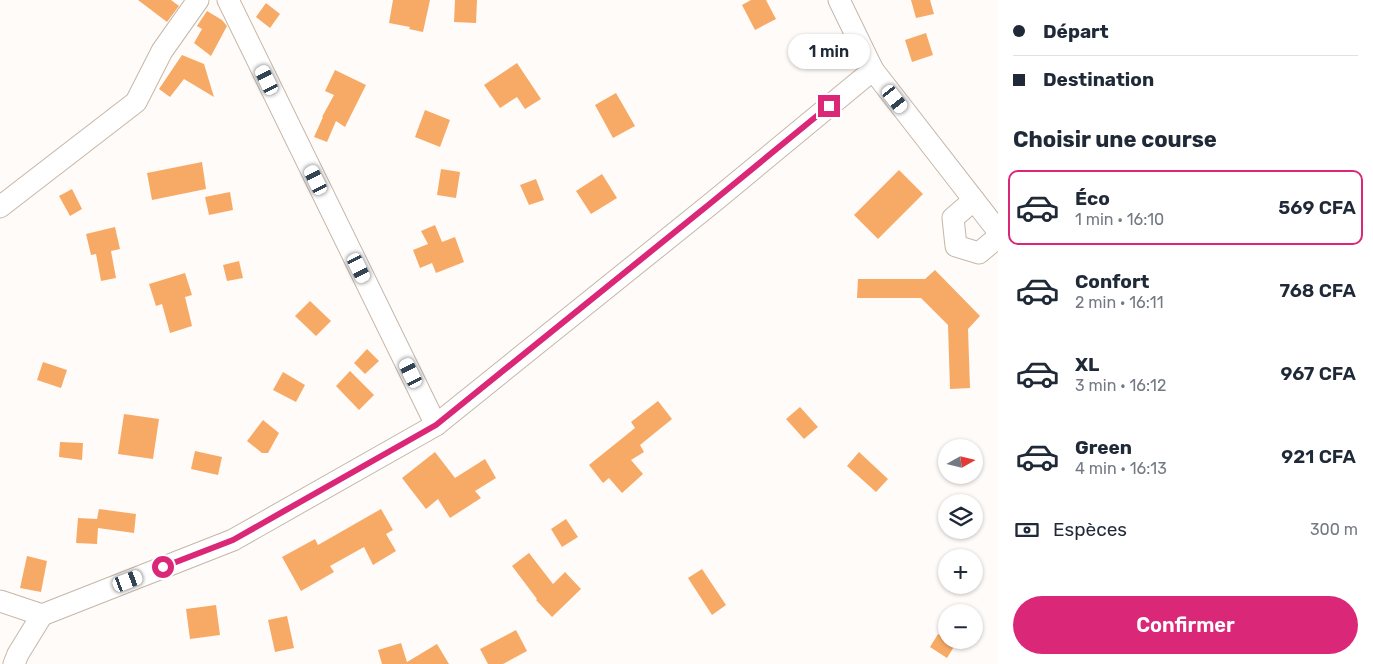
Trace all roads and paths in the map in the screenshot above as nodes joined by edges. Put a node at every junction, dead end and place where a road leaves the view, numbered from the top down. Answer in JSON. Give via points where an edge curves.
{"nodes":[{"id":1,"x":198,"y":0,"type":"edge"},
{"id":2,"x":228,"y":0,"type":"edge"},
{"id":3,"x":839,"y":0,"type":"edge"},
{"id":4,"x":873,"y":70,"type":"junction"},
{"id":5,"x":974,"y":200,"type":"junction"},
{"id":6,"x":0,"y":207,"type":"edge"},
{"id":7,"x":998,"y":232,"type":"edge"},
{"id":8,"x":998,"y":237,"type":"edge"},
{"id":9,"x":436,"y":425,"type":"junction"},
{"id":10,"x":0,"y":601,"type":"edge"},
{"id":11,"x":42,"y":615,"type":"junction"},
{"id":12,"x":14,"y":664,"type":"edge"}],
"edges":[{"from":1,"to":6,"type":"street","via":[[162,51],[136,102]]},
{"from":2,"to":9,"type":"street"},
{"from":3,"to":4,"type":"street"},
{"from":4,"to":5,"type":"street"},
{"from":4,"to":9,"type":"street"},
{"from":5,"to":7,"type":"street"},
{"from":5,"to":8,"type":"street","via":[[954,218],[956,246],[980,253]]},
{"from":9,"to":11,"type":"street","via":[[233,540]]},
{"from":10,"to":11,"type":"street"},
{"from":11,"to":12,"type":"street"}]}
